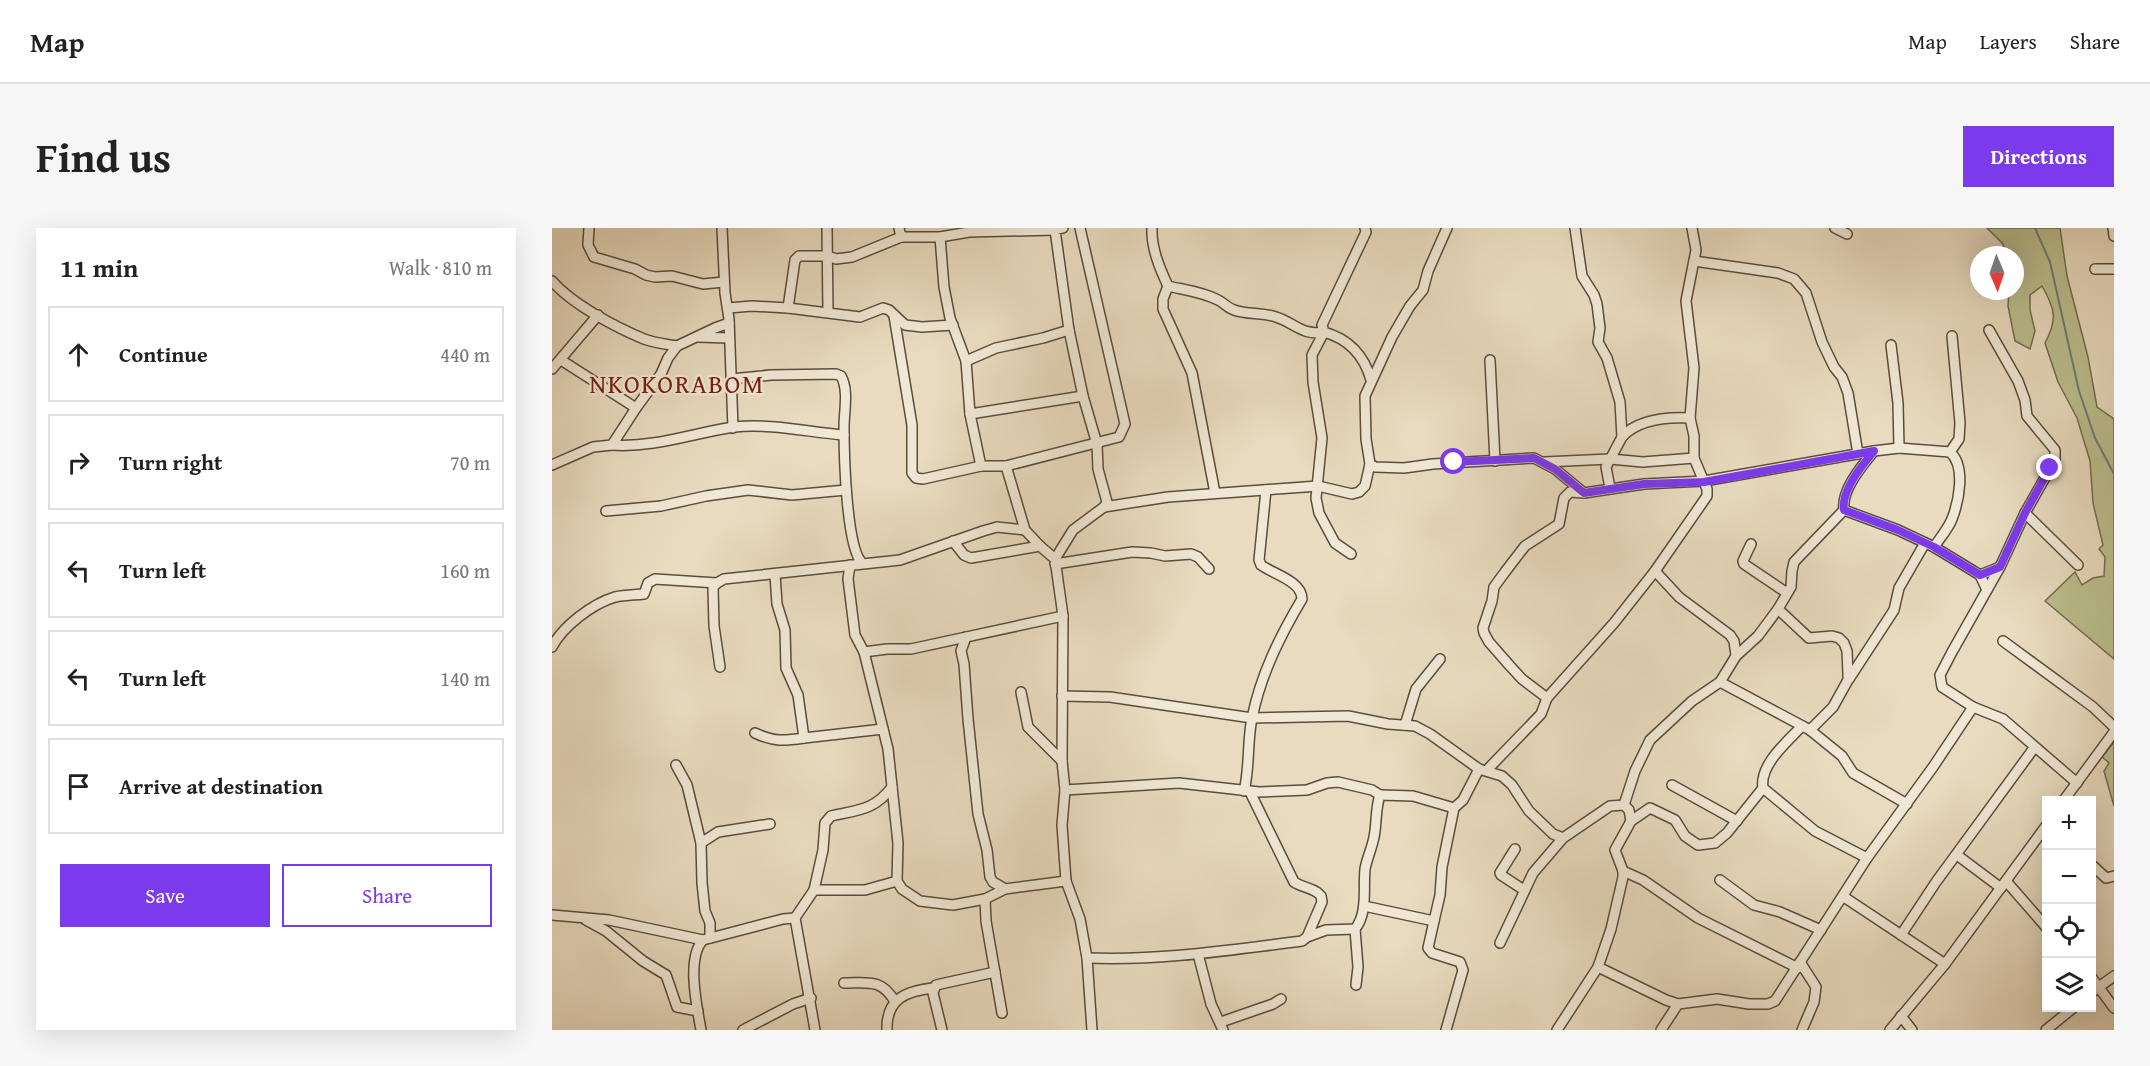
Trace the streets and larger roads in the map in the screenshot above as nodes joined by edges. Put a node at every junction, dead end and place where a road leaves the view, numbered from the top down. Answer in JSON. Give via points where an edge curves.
{"nodes":[{"id":1,"x":590,"y":228,"type":"edge"},
{"id":2,"x":722,"y":228,"type":"edge"},
{"id":3,"x":827,"y":228,"type":"edge"},
{"id":4,"x":1080,"y":228,"type":"edge"},
{"id":5,"x":1152,"y":228,"type":"edge"},
{"id":6,"x":1365,"y":228,"type":"edge"},
{"id":7,"x":1447,"y":228,"type":"edge"},
{"id":8,"x":1575,"y":228,"type":"edge"},
{"id":9,"x":1692,"y":228,"type":"edge"},
{"id":10,"x":1835,"y":228,"type":"edge"},
{"id":11,"x":2113,"y":228,"type":"edge"},
{"id":12,"x":1059,"y":229,"type":"edge"},
{"id":13,"x":1032,"y":230,"type":"edge"},
{"id":14,"x":900,"y":233,"type":"edge"},
{"id":15,"x":1847,"y":234,"type":"dead end"},
{"id":16,"x":2114,"y":236,"type":"edge"},
{"id":17,"x":940,"y":237,"type":"junction"},
{"id":18,"x":828,"y":256,"type":"junction"},
{"id":19,"x":1694,"y":261,"type":"junction"},
{"id":20,"x":2095,"y":269,"type":"dead end"},
{"id":21,"x":2114,"y":269,"type":"edge"},
{"id":22,"x":552,"y":280,"type":"edge"},
{"id":23,"x":724,"y":282,"type":"junction"},
{"id":24,"x":1168,"y":286,"type":"junction"},
{"id":25,"x":728,"y":308,"type":"junction"},
{"id":26,"x":788,"y":308,"type":"junction"},
{"id":27,"x":828,"y":312,"type":"junction"},
{"id":28,"x":598,"y":315,"type":"junction"},
{"id":29,"x":894,"y":316,"type":"junction"},
{"id":30,"x":729,"y":323,"type":"junction"},
{"id":31,"x":953,"y":325,"type":"junction"},
{"id":32,"x":1069,"y":330,"type":"junction"},
{"id":33,"x":1989,"y":330,"type":"dead end"},
{"id":34,"x":1324,"y":332,"type":"junction"},
{"id":35,"x":1952,"y":336,"type":"dead end"},
{"id":36,"x":696,"y":337,"type":"junction"},
{"id":37,"x":729,"y":338,"type":"junction"},
{"id":38,"x":1891,"y":345,"type":"dead end"},
{"id":39,"x":676,"y":346,"type":"junction"},
{"id":40,"x":561,"y":360,"type":"junction"},
{"id":41,"x":1490,"y":360,"type":"dead end"},
{"id":42,"x":966,"y":361,"type":"junction"},
{"id":43,"x":552,"y":369,"type":"edge"},
{"id":44,"x":731,"y":379,"type":"junction"},
{"id":45,"x":1371,"y":380,"type":"junction"},
{"id":46,"x":1083,"y":396,"type":"junction"},
{"id":47,"x":636,"y":408,"type":"junction"},
{"id":48,"x":970,"y":414,"type":"junction"},
{"id":49,"x":1690,"y":418,"type":"junction"},
{"id":50,"x":733,"y":428,"type":"junction"},
{"id":51,"x":844,"y":435,"type":"junction"},
{"id":52,"x":1622,"y":437,"type":"junction"},
{"id":53,"x":1097,"y":444,"type":"junction"},
{"id":54,"x":612,"y":446,"type":"junction"},
{"id":55,"x":1899,"y":448,"type":"junction"},
{"id":56,"x":1874,"y":451,"type":"junction"},
{"id":57,"x":1950,"y":452,"type":"junction"},
{"id":58,"x":1858,"y":454,"type":"junction"},
{"id":59,"x":1694,"y":458,"type":"junction"},
{"id":60,"x":1610,"y":459,"type":"junction"},
{"id":61,"x":1495,"y":461,"type":"junction"},
{"id":62,"x":1542,"y":462,"type":"junction"},
{"id":63,"x":1370,"y":464,"type":"junction"},
{"id":64,"x":552,"y":465,"type":"edge"},
{"id":65,"x":981,"y":466,"type":"junction"},
{"id":66,"x":1006,"y":466,"type":"junction"},
{"id":67,"x":1704,"y":482,"type":"junction"},
{"id":68,"x":1318,"y":486,"type":"junction"},
{"id":69,"x":1610,"y":488,"type":"junction"},
{"id":70,"x":846,"y":490,"type":"junction"},
{"id":71,"x":1266,"y":490,"type":"junction"},
{"id":72,"x":1215,"y":493,"type":"junction"},
{"id":73,"x":1584,"y":493,"type":"junction"},
{"id":74,"x":1104,"y":507,"type":"junction"},
{"id":75,"x":1844,"y":510,"type":"junction"},
{"id":76,"x":606,"y":511,"type":"dead end"},
{"id":77,"x":2025,"y":513,"type":"junction"},
{"id":78,"x":1025,"y":530,"type":"junction"},
{"id":79,"x":953,"y":541,"type":"junction"},
{"id":80,"x":1751,"y":544,"type":"dead end"},
{"id":81,"x":1929,"y":545,"type":"junction"},
{"id":82,"x":1040,"y":546,"type":"junction"},
{"id":83,"x":1351,"y":554,"type":"dead end"},
{"id":84,"x":1055,"y":562,"type":"junction"},
{"id":85,"x":862,"y":563,"type":"junction"},
{"id":86,"x":850,"y":565,"type":"junction"},
{"id":87,"x":2078,"y":565,"type":"dead end"},
{"id":88,"x":2000,"y":567,"type":"junction"},
{"id":89,"x":1209,"y":569,"type":"dead end"},
{"id":90,"x":1655,"y":571,"type":"junction"},
{"id":91,"x":775,"y":574,"type":"junction"},
{"id":92,"x":1980,"y":575,"type":"junction"},
{"id":93,"x":717,"y":582,"type":"junction"},
{"id":94,"x":1987,"y":590,"type":"junction"},
{"id":95,"x":1787,"y":593,"type":"junction"},
{"id":96,"x":1778,"y":609,"type":"junction"},
{"id":97,"x":1063,"y":616,"type":"junction"},
{"id":98,"x":966,"y":637,"type":"junction"},
{"id":99,"x":948,"y":641,"type":"junction"},
{"id":100,"x":2003,"y":641,"type":"dead end"},
{"id":101,"x":552,"y":647,"type":"edge"},
{"id":102,"x":961,"y":651,"type":"junction"},
{"id":103,"x":864,"y":652,"type":"junction"},
{"id":104,"x":1736,"y":656,"type":"junction"},
{"id":105,"x":1440,"y":659,"type":"dead end"},
{"id":106,"x":720,"y":667,"type":"dead end"},
{"id":107,"x":1848,"y":680,"type":"junction"},
{"id":108,"x":1720,"y":682,"type":"junction"},
{"id":109,"x":1021,"y":692,"type":"dead end"},
{"id":110,"x":1062,"y":696,"type":"junction"},
{"id":111,"x":1547,"y":698,"type":"junction"},
{"id":112,"x":1973,"y":707,"type":"junction"},
{"id":113,"x":1252,"y":718,"type":"junction"},
{"id":114,"x":1405,"y":724,"type":"junction"},
{"id":115,"x":2114,"y":727,"type":"edge"},
{"id":116,"x":1806,"y":728,"type":"junction"},
{"id":117,"x":883,"y":729,"type":"junction"},
{"id":118,"x":2114,"y":732,"type":"edge"},
{"id":119,"x":755,"y":733,"type":"dead end"},
{"id":120,"x":804,"y":738,"type":"junction"},
{"id":121,"x":2034,"y":748,"type":"junction"},
{"id":122,"x":1062,"y":761,"type":"junction"},
{"id":123,"x":676,"y":765,"type":"dead end"},
{"id":124,"x":1483,"y":770,"type":"junction"},
{"id":125,"x":2076,"y":783,"type":"junction"},
{"id":126,"x":1672,"y":786,"type":"dead end"},
{"id":127,"x":892,"y":787,"type":"junction"},
{"id":128,"x":1763,"y":788,"type":"junction"},
{"id":129,"x":1065,"y":790,"type":"junction"},
{"id":130,"x":1247,"y":791,"type":"junction"},
{"id":131,"x":1380,"y":795,"type":"junction"},
{"id":132,"x":2067,"y":796,"type":"edge"},
{"id":133,"x":1907,"y":804,"type":"junction"},
{"id":134,"x":1624,"y":805,"type":"junction"},
{"id":135,"x":1454,"y":808,"type":"junction"},
{"id":136,"x":1631,"y":820,"type":"junction"},
{"id":137,"x":1737,"y":821,"type":"junction"},
{"id":138,"x":770,"y":824,"type":"dead end"},
{"id":139,"x":2042,"y":835,"type":"edge"},
{"id":140,"x":1563,"y":838,"type":"junction"},
{"id":141,"x":700,"y":843,"type":"junction"},
{"id":142,"x":1515,"y":849,"type":"dead end"},
{"id":143,"x":1957,"y":855,"type":"junction"},
{"id":144,"x":1868,"y":858,"type":"junction"},
{"id":145,"x":2096,"y":869,"type":"edge"},
{"id":146,"x":1623,"y":871,"type":"junction"},
{"id":147,"x":2114,"y":876,"type":"edge"},
{"id":148,"x":1720,"y":880,"type":"dead end"},
{"id":149,"x":897,"y":881,"type":"junction"},
{"id":150,"x":1066,"y":881,"type":"junction"},
{"id":151,"x":2004,"y":885,"type":"junction"},
{"id":152,"x":814,"y":890,"type":"junction"},
{"id":153,"x":1005,"y":890,"type":"junction"},
{"id":154,"x":1524,"y":890,"type":"junction"},
{"id":155,"x":1844,"y":897,"type":"junction"},
{"id":156,"x":985,"y":899,"type":"junction"},
{"id":157,"x":1364,"y":906,"type":"junction"},
{"id":158,"x":552,"y":915,"type":"edge"},
{"id":159,"x":582,"y":918,"type":"junction"},
{"id":160,"x":795,"y":918,"type":"junction"},
{"id":161,"x":1434,"y":921,"type":"junction"},
{"id":162,"x":2042,"y":923,"type":"edge"},
{"id":163,"x":1355,"y":929,"type":"junction"},
{"id":164,"x":1821,"y":930,"type":"junction"},
{"id":165,"x":1901,"y":935,"type":"junction"},
{"id":166,"x":1307,"y":937,"type":"junction"},
{"id":167,"x":706,"y":939,"type":"junction"},
{"id":168,"x":1500,"y":943,"type":"dead end"},
{"id":169,"x":1198,"y":954,"type":"junction"},
{"id":170,"x":1087,"y":958,"type":"junction"},
{"id":171,"x":1945,"y":964,"type":"junction"},
{"id":172,"x":1799,"y":965,"type":"junction"},
{"id":173,"x":1598,"y":967,"type":"junction"},
{"id":174,"x":995,"y":972,"type":"junction"},
{"id":175,"x":2114,"y":976,"type":"edge"},
{"id":176,"x":844,"y":983,"type":"dead end"},
{"id":177,"x":1356,"y":986,"type":"dead end"},
{"id":178,"x":2096,"y":987,"type":"edge"},
{"id":179,"x":933,"y":988,"type":"junction"},
{"id":180,"x":2096,"y":989,"type":"edge"},
{"id":181,"x":811,"y":998,"type":"junction"},
{"id":182,"x":1281,"y":999,"type":"dead end"},
{"id":183,"x":895,"y":1002,"type":"junction"},
{"id":184,"x":1678,"y":1004,"type":"junction"},
{"id":185,"x":2114,"y":1008,"type":"edge"},
{"id":186,"x":698,"y":1011,"type":"junction"},
{"id":187,"x":2068,"y":1012,"type":"edge"},
{"id":188,"x":1002,"y":1013,"type":"dead end"},
{"id":189,"x":1901,"y":1016,"type":"junction"},
{"id":190,"x":1450,"y":1019,"type":"junction"},
{"id":191,"x":1222,"y":1026,"type":"edge"},
{"id":192,"x":701,"y":1030,"type":"edge"},
{"id":193,"x":743,"y":1030,"type":"edge"},
{"id":194,"x":816,"y":1030,"type":"edge"},
{"id":195,"x":887,"y":1030,"type":"edge"},
{"id":196,"x":942,"y":1030,"type":"edge"},
{"id":197,"x":1092,"y":1030,"type":"edge"},
{"id":198,"x":1446,"y":1030,"type":"edge"},
{"id":199,"x":1454,"y":1030,"type":"edge"},
{"id":200,"x":1557,"y":1030,"type":"edge"},
{"id":201,"x":1661,"y":1030,"type":"edge"},
{"id":202,"x":1802,"y":1030,"type":"edge"},
{"id":203,"x":1890,"y":1030,"type":"edge"},
{"id":204,"x":1912,"y":1030,"type":"edge"},
{"id":205,"x":2046,"y":1030,"type":"edge"}],
"edges":[{"from":1,"to":23,"type":"street","via":[[588,245],[594,257],[655,277],[672,276],[703,284]]},
{"from":2,"to":23,"type":"street"},
{"from":3,"to":18,"type":"street"},
{"from":4,"to":53,"type":"street","via":[[1125,424],[1119,437]]},
{"from":5,"to":24,"type":"street","via":[[1151,237]]},
{"from":6,"to":34,"type":"street","via":[[1322,326]]},
{"from":7,"to":45,"type":"street","via":[[1423,290],[1410,306]]},
{"from":8,"to":52,"type":"street","via":[[1582,276],[1597,304],[1598,342],[1620,402]]},
{"from":9,"to":19,"type":"street"},
{"from":10,"to":15,"type":"street"},
{"from":11,"to":16,"type":"street"},
{"from":12,"to":13,"type":"street"},
{"from":12,"to":32,"type":"street"},
{"from":13,"to":17,"type":"street"},
{"from":14,"to":17,"type":"street"},
{"from":14,"to":18,"type":"street","via":[[852,257]]},
{"from":17,"to":31,"type":"street","via":[[944,287]]},
{"from":18,"to":26,"type":"street","via":[[799,256],[795,260]]},
{"from":18,"to":27,"type":"street"},
{"from":19,"to":49,"type":"street","via":[[1686,301],[1694,368]]},
{"from":19,"to":58,"type":"street","via":[[1778,273],[1794,279],[1806,293],[1822,342],[1848,393]]},
{"from":20,"to":21,"type":"street"},
{"from":22,"to":28,"type":"street","via":[[567,297]]},
{"from":23,"to":25,"type":"street"},
{"from":24,"to":34,"type":"street","via":[[1219,300],[1244,313],[1267,314],[1312,334]]},
{"from":24,"to":72,"type":"street","via":[[1163,309],[1192,373]]},
{"from":25,"to":26,"type":"street"},
{"from":25,"to":30,"type":"street"},
{"from":26,"to":27,"type":"street"},
{"from":27,"to":29,"type":"street","via":[[860,317],[883,308]]},
{"from":28,"to":39,"type":"street","via":[[644,339]]},
{"from":28,"to":40,"type":"street"},
{"from":29,"to":31,"type":"street","via":[[905,325]]},
{"from":29,"to":65,"type":"street","via":[[912,425],[912,473],[923,479]]},
{"from":30,"to":36,"type":"street"},
{"from":30,"to":37,"type":"street"},
{"from":31,"to":42,"type":"street"},
{"from":32,"to":42,"type":"street","via":[[996,348]]},
{"from":32,"to":46,"type":"street"},
{"from":33,"to":77,"type":"street","via":[[2018,381],[2027,416],[2055,450],[2055,460]]},
{"from":34,"to":45,"type":"street","via":[[1356,350],[1368,367]]},
{"from":34,"to":68,"type":"street","via":[[1312,356],[1322,438]]},
{"from":35,"to":57,"type":"street","via":[[1960,423],[1959,440]]},
{"from":36,"to":37,"type":"street"},
{"from":36,"to":39,"type":"street"},
{"from":37,"to":44,"type":"street"},
{"from":38,"to":55,"type":"street"},
{"from":39,"to":47,"type":"street","via":[[662,374]]},
{"from":40,"to":43,"type":"street"},
{"from":40,"to":47,"type":"street"},
{"from":41,"to":61,"type":"street"},
{"from":42,"to":48,"type":"street"},
{"from":44,"to":50,"type":"street"},
{"from":44,"to":51,"type":"street","via":[[792,374],[841,376],[845,387]]},
{"from":45,"to":63,"type":"street","via":[[1365,396]]},
{"from":46,"to":48,"type":"street"},
{"from":46,"to":53,"type":"street"},
{"from":47,"to":54,"type":"street"},
{"from":48,"to":65,"type":"street"},
{"from":49,"to":52,"type":"street","via":[[1638,424]]},
{"from":49,"to":59,"type":"street"},
{"from":50,"to":51,"type":"street","via":[[766,425]]},
{"from":50,"to":54,"type":"street","via":[[657,443]]},
{"from":51,"to":70,"type":"street"},
{"from":52,"to":60,"type":"street"},
{"from":53,"to":66,"type":"street"},
{"from":53,"to":74,"type":"street","via":[[1098,469],[1107,502]]},
{"from":54,"to":64,"type":"street","via":[[593,447]]},
{"from":55,"to":56,"type":"street"},
{"from":55,"to":57,"type":"street"},
{"from":56,"to":58,"type":"street"},
{"from":56,"to":75,"type":"street","via":[[1851,485]]},
{"from":57,"to":81,"type":"street","via":[[1959,468],[1957,501],[1951,521]]},
{"from":58,"to":67,"type":"street"},
{"from":59,"to":60,"type":"street","via":[[1643,462]]},
{"from":59,"to":67,"type":"street"},
{"from":60,"to":62,"type":"street"},
{"from":60,"to":69,"type":"street","via":[[1606,467]]},
{"from":61,"to":62,"type":"street","via":[[1534,458]]},
{"from":61,"to":63,"type":"street","via":[[1404,468]]},
{"from":62,"to":73,"type":"street"},
{"from":63,"to":68,"type":"street","via":[[1365,486],[1359,492]]},
{"from":65,"to":66,"type":"street"},
{"from":66,"to":78,"type":"street"},
{"from":67,"to":69,"type":"street"},
{"from":67,"to":90,"type":"street","via":[[1704,502]]},
{"from":68,"to":71,"type":"street"},
{"from":68,"to":83,"type":"street","via":[[1319,513],[1335,543]]},
{"from":69,"to":73,"type":"street"},
{"from":70,"to":76,"type":"street","via":[[792,495],[748,490],[661,506]]},
{"from":70,"to":85,"type":"street","via":[[855,553]]},
{"from":71,"to":72,"type":"street"},
{"from":71,"to":113,"type":"street","via":[[1259,560],[1297,586],[1302,599],[1279,637]]},
{"from":72,"to":74,"type":"street"},
{"from":73,"to":111,"type":"street","via":[[1570,492],[1564,498],[1559,524],[1525,546],[1504,572],[1494,587],[1483,628],[1489,642],[1510,666]]},
{"from":74,"to":84,"type":"street","via":[[1073,530]]},
{"from":75,"to":81,"type":"street"},
{"from":75,"to":95,"type":"street","via":[[1794,562]]},
{"from":77,"to":87,"type":"street"},
{"from":77,"to":88,"type":"street"},
{"from":78,"to":79,"type":"street","via":[[997,528]]},
{"from":78,"to":82,"type":"street"},
{"from":79,"to":82,"type":"street","via":[[970,558]]},
{"from":79,"to":85,"type":"street","via":[[900,560]]},
{"from":80,"to":95,"type":"street","via":[[1744,564]]},
{"from":81,"to":92,"type":"street"},
{"from":81,"to":107,"type":"street","via":[[1899,588],[1894,610]]},
{"from":82,"to":84,"type":"street"},
{"from":84,"to":89,"type":"street","via":[[1132,552],[1191,554]]},
{"from":84,"to":97,"type":"street"},
{"from":85,"to":86,"type":"street"},
{"from":86,"to":91,"type":"street"},
{"from":86,"to":103,"type":"street","via":[[855,635]]},
{"from":88,"to":92,"type":"street"},
{"from":88,"to":94,"type":"street"},
{"from":90,"to":104,"type":"street","via":[[1679,597],[1730,635]]},
{"from":90,"to":111,"type":"street"},
{"from":91,"to":93,"type":"street"},
{"from":91,"to":120,"type":"street","via":[[777,604],[785,630],[786,668],[798,695]]},
{"from":92,"to":94,"type":"street"},
{"from":93,"to":101,"type":"street","via":[[655,579],[648,583],[644,594],[612,598],[594,608],[558,636]]},
{"from":93,"to":106,"type":"street","via":[[713,594],[714,626]]},
{"from":94,"to":112,"type":"street","via":[[1940,675],[1942,687]]},
{"from":95,"to":96,"type":"street"},
{"from":96,"to":104,"type":"street","via":[[1758,636]]},
{"from":96,"to":107,"type":"street","via":[[1809,638],[1832,636],[1844,643]]},
{"from":97,"to":98,"type":"street"},
{"from":97,"to":110,"type":"street"},
{"from":98,"to":99,"type":"street"},
{"from":98,"to":102,"type":"street"},
{"from":99,"to":102,"type":"street"},
{"from":99,"to":103,"type":"street"},
{"from":100,"to":115,"type":"street"},
{"from":102,"to":153,"type":"street","via":[[978,814],[990,877]]},
{"from":103,"to":117,"type":"street"},
{"from":104,"to":108,"type":"street"},
{"from":105,"to":114,"type":"street","via":[[1416,689]]},
{"from":107,"to":116,"type":"street","via":[[1833,707]]},
{"from":108,"to":116,"type":"street"},
{"from":108,"to":134,"type":"street","via":[[1692,701],[1650,740]]},
{"from":109,"to":122,"type":"street","via":[[1028,727]]},
{"from":110,"to":113,"type":"street","via":[[1110,697]]},
{"from":110,"to":122,"type":"street"},
{"from":111,"to":124,"type":"street","via":[[1541,714]]},
{"from":112,"to":121,"type":"street","via":[[2003,719]]},
{"from":112,"to":133,"type":"street"},
{"from":113,"to":114,"type":"street","via":[[1348,716]]},
{"from":113,"to":130,"type":"street"},
{"from":114,"to":124,"type":"street","via":[[1430,734]]},
{"from":116,"to":128,"type":"street","via":[[1769,764],[1761,779]]},
{"from":116,"to":133,"type":"street","via":[[1842,756],[1853,773]]},
{"from":117,"to":120,"type":"street"},
{"from":117,"to":127,"type":"street"},
{"from":118,"to":125,"type":"street"},
{"from":119,"to":120,"type":"street","via":[[769,740]]},
{"from":121,"to":125,"type":"street"},
{"from":121,"to":143,"type":"street"},
{"from":122,"to":129,"type":"street"},
{"from":123,"to":141,"type":"street","via":[[687,785]]},
{"from":124,"to":135,"type":"street"},
{"from":124,"to":140,"type":"street","via":[[1502,776],[1529,811],[1553,834]]},
{"from":125,"to":132,"type":"street"},
{"from":126,"to":137,"type":"street"},
{"from":127,"to":149,"type":"street","via":[[898,843]]},
{"from":127,"to":152,"type":"street","via":[[874,805],[828,817]]},
{"from":128,"to":137,"type":"street"},
{"from":128,"to":144,"type":"street","via":[[1815,831]]},
{"from":129,"to":130,"type":"street","via":[[1179,783]]},
{"from":129,"to":150,"type":"street","via":[[1062,825]]},
{"from":130,"to":131,"type":"street","via":[[1307,790],[1344,782]]},
{"from":130,"to":166,"type":"street","via":[[1294,882],[1322,896]]},
{"from":131,"to":135,"type":"street","via":[[1413,796]]},
{"from":131,"to":157,"type":"street","via":[[1365,872]]},
{"from":133,"to":144,"type":"street"},
{"from":134,"to":136,"type":"street"},
{"from":134,"to":140,"type":"street","via":[[1610,806]]},
{"from":135,"to":161,"type":"street"},
{"from":136,"to":137,"type":"street","via":[[1650,808],[1675,820],[1685,836],[1698,845],[1715,843]]},
{"from":136,"to":146,"type":"street","via":[[1615,850]]},
{"from":138,"to":141,"type":"street","via":[[718,831]]},
{"from":139,"to":151,"type":"street"},
{"from":140,"to":154,"type":"street"},
{"from":141,"to":167,"type":"street","via":[[705,910],[710,923]]},
{"from":142,"to":154,"type":"street","via":[[1500,873]]},
{"from":143,"to":151,"type":"street"},
{"from":143,"to":165,"type":"street"},
{"from":144,"to":155,"type":"street"},
{"from":145,"to":147,"type":"street","via":[[2106,878]]},
{"from":146,"to":172,"type":"street","via":[[1698,918]]},
{"from":146,"to":173,"type":"street","via":[[1622,887]]},
{"from":148,"to":164,"type":"street","via":[[1754,905]]},
{"from":149,"to":152,"type":"street","via":[[866,890]]},
{"from":149,"to":156,"type":"street","via":[[902,889],[927,903],[952,905]]},
{"from":150,"to":153,"type":"street"},
{"from":150,"to":170,"type":"street","via":[[1080,919]]},
{"from":151,"to":162,"type":"street"},
{"from":151,"to":171,"type":"street"},
{"from":152,"to":160,"type":"street"},
{"from":153,"to":156,"type":"street"},
{"from":154,"to":168,"type":"street"},
{"from":155,"to":164,"type":"street"},
{"from":155,"to":165,"type":"street"},
{"from":156,"to":174,"type":"street"},
{"from":157,"to":161,"type":"street"},
{"from":157,"to":163,"type":"street"},
{"from":158,"to":159,"type":"street"},
{"from":159,"to":167,"type":"street"},
{"from":159,"to":186,"type":"street","via":[[666,975],[676,1007]]},
{"from":160,"to":167,"type":"street"},
{"from":160,"to":181,"type":"street"},
{"from":161,"to":190,"type":"street","via":[[1428,948],[1460,962],[1463,970]]},
{"from":163,"to":166,"type":"street","via":[[1326,930]]},
{"from":163,"to":177,"type":"street"},
{"from":164,"to":172,"type":"street"},
{"from":165,"to":171,"type":"street"},
{"from":166,"to":169,"type":"street","via":[[1302,941]]},
{"from":167,"to":186,"type":"street","via":[[695,952]]},
{"from":169,"to":170,"type":"street"},
{"from":169,"to":191,"type":"street","via":[[1211,1004]]},
{"from":170,"to":197,"type":"street"},
{"from":171,"to":189,"type":"street"},
{"from":172,"to":184,"type":"street","via":[[1775,1001],[1768,1004],[1717,999]]},
{"from":172,"to":202,"type":"street","via":[[1816,987]]},
{"from":173,"to":184,"type":"street"},
{"from":173,"to":200,"type":"street"},
{"from":174,"to":179,"type":"street"},
{"from":174,"to":188,"type":"street"},
{"from":175,"to":178,"type":"street"},
{"from":176,"to":183,"type":"street","via":[[880,984]]},
{"from":179,"to":183,"type":"street","via":[[913,991]]},
{"from":179,"to":196,"type":"street"},
{"from":180,"to":185,"type":"street"},
{"from":181,"to":193,"type":"street"},
{"from":181,"to":194,"type":"street"},
{"from":182,"to":191,"type":"street"},
{"from":183,"to":195,"type":"street"},
{"from":184,"to":201,"type":"street"},
{"from":186,"to":192,"type":"street"},
{"from":187,"to":205,"type":"street"},
{"from":189,"to":203,"type":"street"},
{"from":189,"to":204,"type":"street"},
{"from":190,"to":198,"type":"street"},
{"from":190,"to":199,"type":"street"}]}
